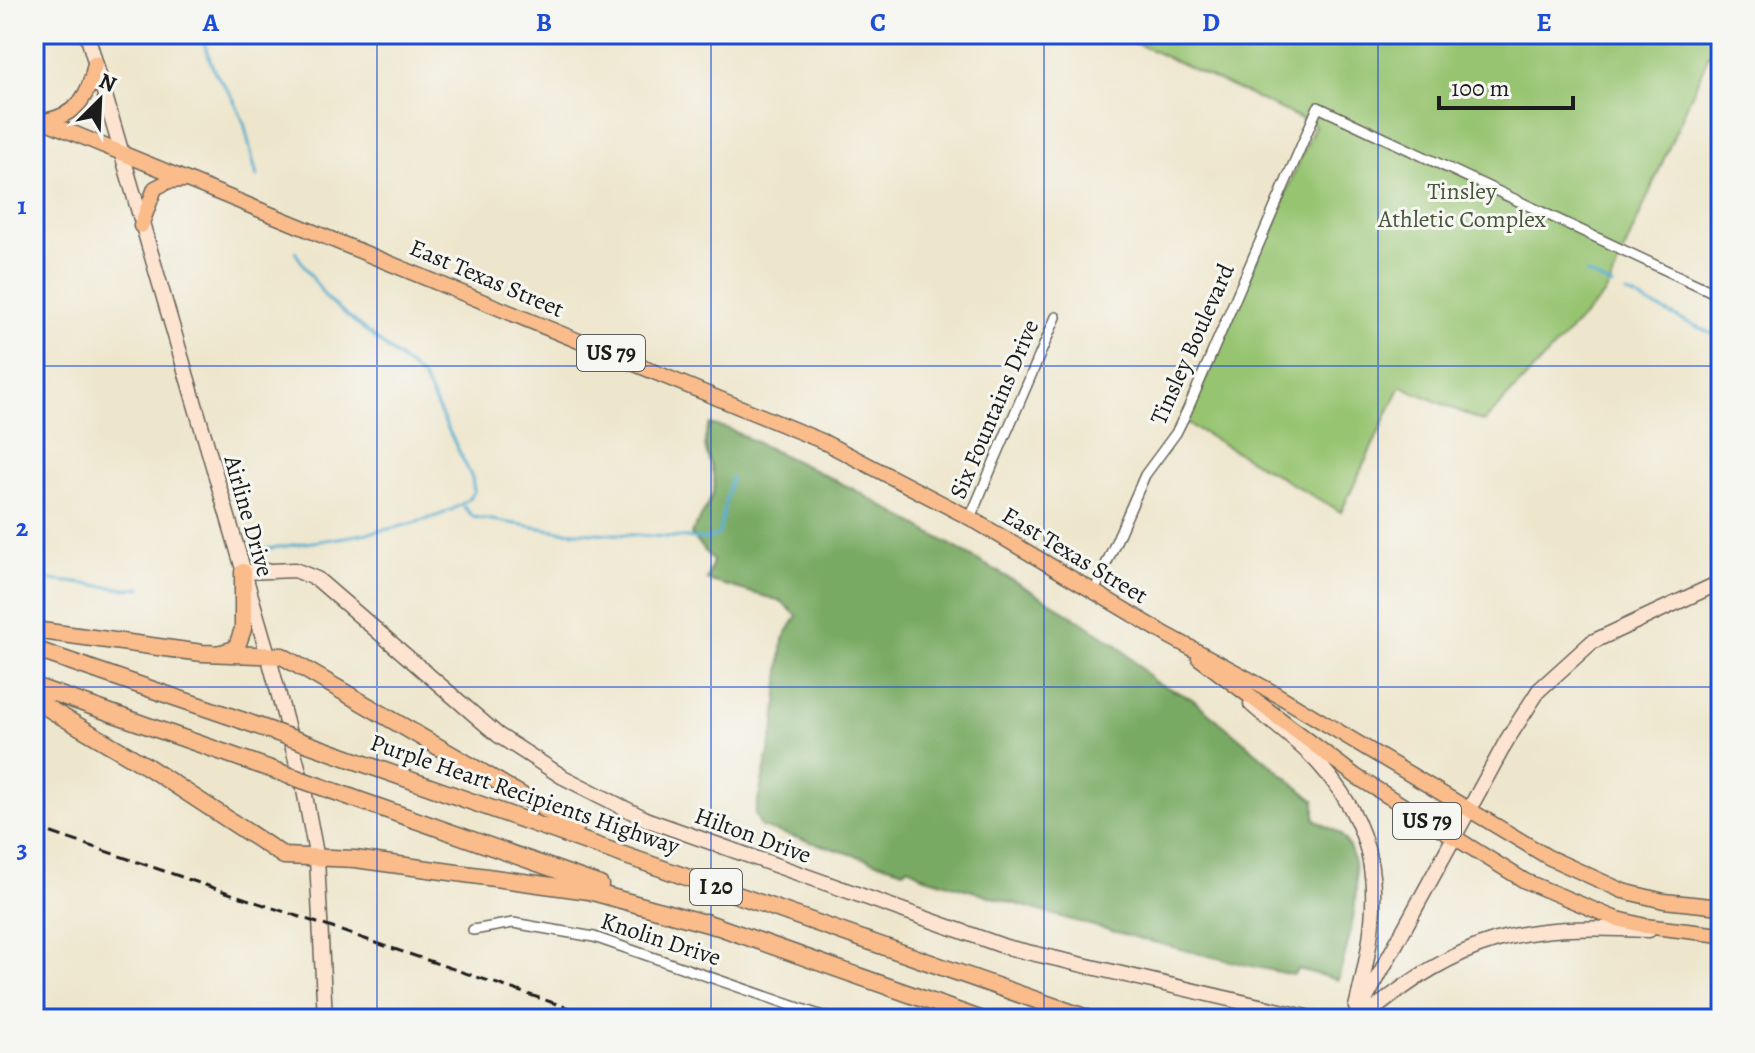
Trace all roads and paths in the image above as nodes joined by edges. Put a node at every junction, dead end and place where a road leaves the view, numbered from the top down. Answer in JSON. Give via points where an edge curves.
{"nodes":[{"id":1,"x":87,"y":34,"type":"edge"},
{"id":2,"x":95,"y":63,"type":"junction"},
{"id":3,"x":39,"y":119,"type":"edge"},
{"id":4,"x":119,"y":151,"type":"junction"},
{"id":5,"x":188,"y":180,"type":"junction"},
{"id":6,"x":141,"y":226,"type":"junction"},
{"id":7,"x":1721,"y":296,"type":"edge"},
{"id":8,"x":1056,"y":317,"type":"dead end"},
{"id":9,"x":970,"y":518,"type":"junction"},
{"id":10,"x":243,"y":572,"type":"junction"},
{"id":11,"x":1721,"y":582,"type":"edge"},
{"id":12,"x":1094,"y":592,"type":"junction"},
{"id":13,"x":34,"y":630,"type":"edge"},
{"id":14,"x":1167,"y":635,"type":"junction"},
{"id":15,"x":34,"y":649,"type":"edge"},
{"id":16,"x":202,"y":653,"type":"junction"},
{"id":17,"x":269,"y":658,"type":"junction"},
{"id":18,"x":1209,"y":665,"type":"junction"},
{"id":19,"x":34,"y":686,"type":"edge"},
{"id":20,"x":34,"y":700,"type":"edge"},
{"id":21,"x":1470,"y":813,"type":"junction"},
{"id":22,"x":1455,"y":838,"type":"junction"},
{"id":23,"x":317,"y":859,"type":"junction"},
{"id":24,"x":653,"y":864,"type":"junction"},
{"id":25,"x":1721,"y":907,"type":"edge"},
{"id":26,"x":715,"y":926,"type":"junction"},
{"id":27,"x":473,"y":930,"type":"dead end"},
{"id":28,"x":1697,"y":933,"type":"junction"},
{"id":29,"x":1721,"y":935,"type":"edge"},
{"id":30,"x":325,"y":1019,"type":"edge"},
{"id":31,"x":831,"y":1019,"type":"edge"},
{"id":32,"x":980,"y":1019,"type":"edge"},
{"id":33,"x":1090,"y":1019,"type":"edge"},
{"id":34,"x":1315,"y":1019,"type":"edge"},
{"id":35,"x":1354,"y":1019,"type":"edge"},
{"id":36,"x":1362,"y":1019,"type":"edge"}],
"edges":[{"from":1,"to":2,"type":"main road","name":"Airline Drive"},
{"from":2,"to":3,"type":"main road","via":[[80,105],[63,117]]},
{"from":2,"to":4,"type":"main road","name":"Airline Drive"},
{"from":3,"to":4,"type":"main road","name":"East Texas Street","number":"US 79"},
{"from":4,"to":5,"type":"main road","name":"East Texas Street","number":"US 79"},
{"from":4,"to":6,"type":"main road","name":"Airline Drive"},
{"from":5,"to":6,"type":"main road","via":[[155,188]]},
{"from":5,"to":9,"type":"main road","name":"East Texas Street","number":"US 79","via":[[770,418]]},
{"from":6,"to":10,"type":"main road","name":"Airline Drive"},
{"from":7,"to":12,"type":"street","name":"Tinsley Boulevard","via":[[1318,107],[1187,411],[1145,475]]},
{"from":8,"to":9,"type":"street","name":"Six Fountains Drive"},
{"from":9,"to":12,"type":"main road","name":"East Texas Street","number":"US 79"},
{"from":10,"to":16,"type":"highway","via":[[239,644],[230,652]]},
{"from":10,"to":17,"type":"main road","name":"Airline Drive"},
{"from":10,"to":34,"type":"main road","name":"Hilton Drive","via":[[295,570],[317,579],[498,735],[563,777],[659,825],[1006,947]]},
{"from":11,"to":21,"type":"main road","via":[[1609,632],[1556,671],[1522,714]]},
{"from":12,"to":14,"type":"main road","name":"East Texas Street","number":"US 79"},
{"from":13,"to":16,"type":"highway"},
{"from":14,"to":18,"type":"main road","name":"East Texas Street","number":"US 79"},
{"from":14,"to":21,"type":"main road","name":"East Texas Street","number":"US 79"},
{"from":15,"to":24,"type":"highway","name":"Purple Heart Recipients Highway","number":"I 20","bridge":true},
{"from":16,"to":17,"type":"highway"},
{"from":17,"to":23,"type":"main road","name":"Airline Drive"},
{"from":17,"to":24,"type":"highway","via":[[290,659],[551,815]]},
{"from":18,"to":22,"type":"main road","name":"East Texas Street","number":"US 79","via":[[1357,777]]},
{"from":18,"to":35,"type":"main road","via":[[1319,763],[1350,804],[1364,835],[1376,899]]},
{"from":19,"to":26,"type":"highway","number":"I 20","bridge":true},
{"from":20,"to":23,"type":"highway","via":[[284,856]]},
{"from":21,"to":22,"type":"main road"},
{"from":21,"to":25,"type":"main road","name":"East Texas Street","number":"US 79","via":[[1623,891]]},
{"from":22,"to":28,"type":"main road","name":"East Texas Street","number":"US 79","via":[[1525,881],[1584,908],[1645,926]]},
{"from":22,"to":35,"type":"main road"},
{"from":23,"to":26,"type":"highway","via":[[355,859],[589,891]]},
{"from":23,"to":30,"type":"main road","name":"Airline Drive"},
{"from":24,"to":33,"type":"highway","name":"Purple Heart Recipients Highway","number":"I 20"},
{"from":26,"to":32,"type":"highway","number":"I 20"},
{"from":27,"to":31,"type":"street","name":"Knolin Drive","via":[[513,923],[594,937]]},
{"from":28,"to":29,"type":"main road","name":"East Texas Street","number":"US 79"},
{"from":28,"to":36,"type":"main road","via":[[1586,927],[1513,935],[1446,958]]}]}
